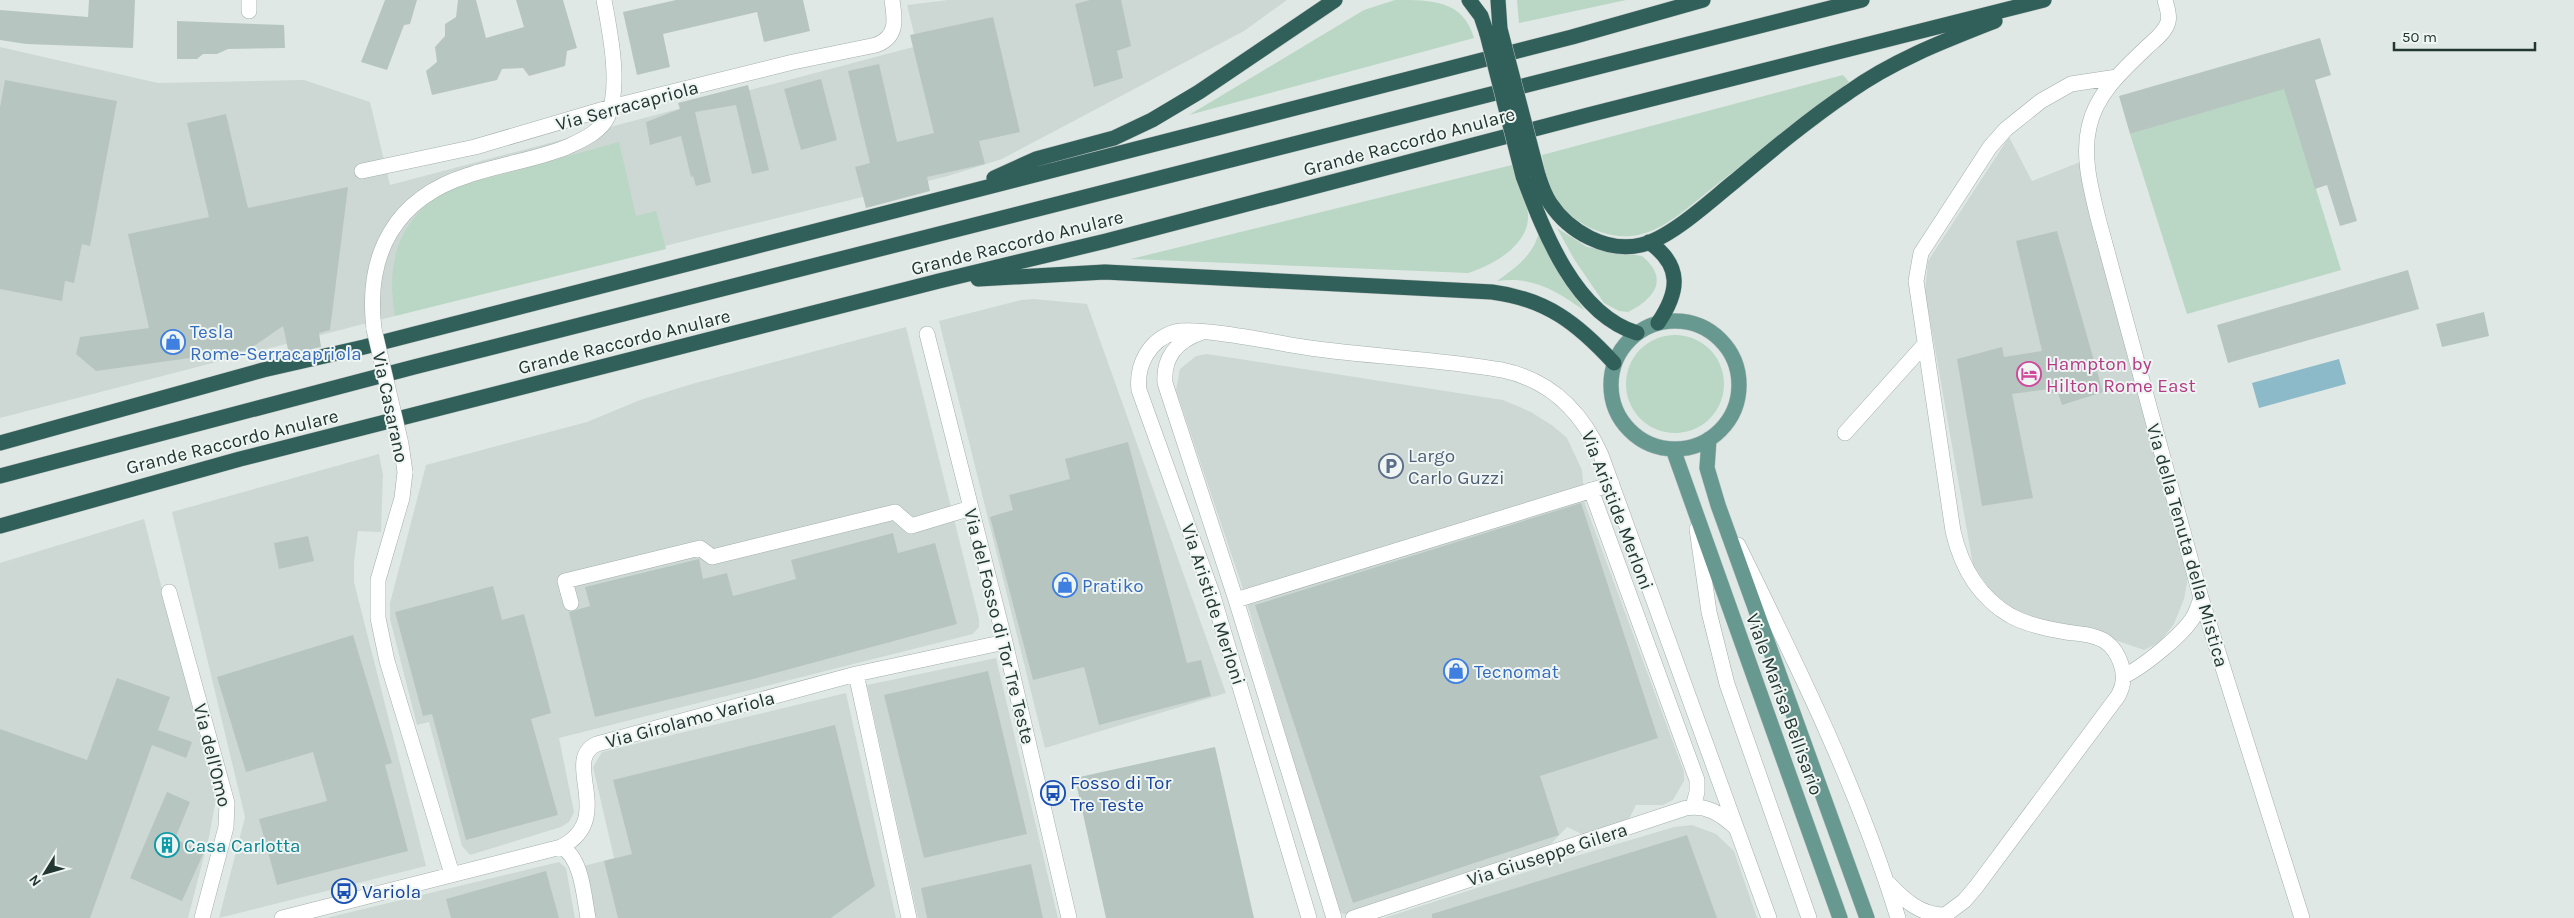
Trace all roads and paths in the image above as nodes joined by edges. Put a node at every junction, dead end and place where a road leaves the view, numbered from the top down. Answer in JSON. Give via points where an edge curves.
{"nodes":[{"id":1,"x":604,"y":0,"type":"edge"},
{"id":2,"x":892,"y":0,"type":"edge"},
{"id":3,"x":1336,"y":0,"type":"edge"},
{"id":4,"x":1469,"y":0,"type":"edge"},
{"id":5,"x":1498,"y":0,"type":"edge"},
{"id":6,"x":1703,"y":0,"type":"edge"},
{"id":7,"x":1862,"y":0,"type":"edge"},
{"id":8,"x":2045,"y":0,"type":"edge"},
{"id":9,"x":2165,"y":0,"type":"edge"},
{"id":10,"x":1494,"y":32,"type":"junction"},
{"id":11,"x":2117,"y":77,"type":"junction"},
{"id":12,"x":611,"y":107,"type":"junction"},
{"id":13,"x":362,"y":171,"type":"dead end"},
{"id":14,"x":1530,"y":176,"type":"junction"},
{"id":15,"x":966,"y":192,"type":"junction"},
{"id":16,"x":1649,"y":242,"type":"junction"},
{"id":17,"x":939,"y":281,"type":"junction"},
{"id":18,"x":1658,"y":323,"type":"junction"},
{"id":19,"x":1202,"y":332,"type":"junction"},
{"id":20,"x":1637,"y":333,"type":"junction"},
{"id":21,"x":927,"y":334,"type":"dead end"},
{"id":22,"x":1925,"y":344,"type":"junction"},
{"id":23,"x":1614,"y":363,"type":"junction"},
{"id":24,"x":1845,"y":433,"type":"dead end"},
{"id":25,"x":1709,"y":439,"type":"junction"},
{"id":26,"x":0,"y":443,"type":"edge"},
{"id":27,"x":1673,"y":449,"type":"junction"},
{"id":28,"x":0,"y":476,"type":"edge"},
{"id":29,"x":1612,"y":484,"type":"junction"},
{"id":30,"x":1591,"y":490,"type":"junction"},
{"id":31,"x":1694,"y":503,"type":"junction"},
{"id":32,"x":1718,"y":505,"type":"junction"},
{"id":33,"x":971,"y":508,"type":"junction"},
{"id":34,"x":0,"y":526,"type":"edge"},
{"id":35,"x":169,"y":592,"type":"dead end"},
{"id":36,"x":2201,"y":598,"type":"junction"},
{"id":37,"x":1236,"y":600,"type":"junction"},
{"id":38,"x":571,"y":603,"type":"dead end"},
{"id":39,"x":1005,"y":642,"type":"junction"},
{"id":40,"x":1675,"y":660,"type":"junction"},
{"id":41,"x":1656,"y":668,"type":"junction"},
{"id":42,"x":856,"y":674,"type":"junction"},
{"id":43,"x":2124,"y":676,"type":"junction"},
{"id":44,"x":1693,"y":807,"type":"junction"},
{"id":45,"x":1736,"y":828,"type":"junction"},
{"id":46,"x":561,"y":847,"type":"junction"},
{"id":47,"x":452,"y":874,"type":"junction"},
{"id":48,"x":1885,"y":879,"type":"junction"},
{"id":49,"x":1943,"y":917,"type":"edge"},
{"id":50,"x":202,"y":918,"type":"edge"},
{"id":51,"x":282,"y":918,"type":"edge"},
{"id":52,"x":588,"y":918,"type":"edge"},
{"id":53,"x":909,"y":918,"type":"edge"},
{"id":54,"x":1069,"y":918,"type":"edge"},
{"id":55,"x":1309,"y":918,"type":"edge"},
{"id":56,"x":1334,"y":918,"type":"edge"},
{"id":57,"x":1353,"y":918,"type":"edge"},
{"id":58,"x":1770,"y":918,"type":"edge"},
{"id":59,"x":1808,"y":918,"type":"edge"},
{"id":60,"x":1840,"y":918,"type":"edge"},
{"id":61,"x":1867,"y":918,"type":"edge"},
{"id":62,"x":1898,"y":918,"type":"edge"},
{"id":63,"x":2302,"y":918,"type":"edge"}],
"edges":[{"from":1,"to":12,"type":"street","via":[[613,76]]},
{"from":2,"to":12,"type":"street","name":"Via Serracapriola","via":[[895,25],[890,36],[872,46]]},
{"from":3,"to":15,"type":"highway","via":[[1152,120],[1114,138],[1036,159]]},
{"from":4,"to":10,"type":"highway"},
{"from":5,"to":10,"type":"highway"},
{"from":6,"to":15,"type":"highway","via":[[1553,42]]},
{"from":7,"to":28,"type":"highway","name":"Grande Raccordo Anulare","via":[[414,367]]},
{"from":8,"to":16,"type":"highway","via":[[1910,55],[1867,80],[1811,120],[1694,214]]},
{"from":8,"to":17,"type":"highway","name":"Grande Raccordo Anulare"},
{"from":9,"to":11,"type":"street","name":"Via della Tenuta della Mistica","via":[[2169,17],[2164,30]]},
{"from":10,"to":14,"type":"highway","bridge":true},
{"from":11,"to":22,"type":"street","via":[[2070,84],[2022,114],[1990,147],[1942,218],[1918,263],[1916,281]]},
{"from":11,"to":36,"type":"street","name":"Via della Tenuta della Mistica","via":[[2092,116],[2087,137],[2088,169]]},
{"from":12,"to":13,"type":"street","name":"Via Serracapriola","via":[[475,148]]},
{"from":12,"to":47,"type":"street","name":"Via Casarano","bridge":true,"via":[[602,126],[587,137],[560,149],[451,181],[411,206],[393,225],[377,260],[372,296],[374,329],[405,472],[402,498],[378,580],[378,618],[387,661]]},
{"from":14,"to":16,"type":"highway","via":[[1550,203],[1579,232],[1613,245],[1635,246]]},
{"from":14,"to":20,"type":"highway","via":[[1554,248],[1578,287],[1611,323]]},
{"from":15,"to":26,"type":"highway","via":[[263,370]]},
{"from":16,"to":18,"type":"highway","via":[[1665,256],[1674,278],[1672,298]]},
{"from":17,"to":23,"type":"highway","via":[[1105,272],[1492,292],[1527,298],[1555,312],[1585,333]]},
{"from":17,"to":34,"type":"highway","name":"Grande Raccordo Anulare","via":[[240,458]]},
{"from":18,"to":20,"type":"main road"},
{"from":18,"to":25,"type":"main road","via":[[1677,320],[1701,326],[1722,341],[1735,362],[1739,387],[1733,411],[1727,423]]},
{"from":19,"to":29,"type":"street","name":"Via Aristide Merloni","via":[[1494,368],[1530,378],[1564,400],[1580,416],[1597,446]]},
{"from":19,"to":37,"type":"street","name":"Via Aristide Merloni","via":[[1178,345],[1167,363],[1165,383]]},
{"from":19,"to":55,"type":"street","name":"Via Aristide Merloni","via":[[1176,332],[1149,350],[1140,364],[1139,390],[1230,650]]},
{"from":20,"to":23,"type":"main road","via":[[1622,347]]},
{"from":21,"to":33,"type":"street","name":"Via del Fosso di Tor Tre Teste"},
{"from":22,"to":24,"type":"street"},
{"from":22,"to":43,"type":"street","via":[[1953,531],[1965,568],[1984,594],[2014,618],[2106,642],[2120,659]]},
{"from":23,"to":27,"type":"main road","via":[[1611,389],[1621,418],[1643,441]]},
{"from":25,"to":27,"type":"main road","via":[[1692,447]]},
{"from":25,"to":32,"type":"main road","name":"Viale Marisa Bellisario","via":[[1707,468]]},
{"from":27,"to":31,"type":"main road","name":"Viale Marisa Bellisario"},
{"from":29,"to":30,"type":"street"},
{"from":29,"to":40,"type":"street","name":"Via Aristide Merloni"},
{"from":30,"to":37,"type":"street"},
{"from":30,"to":41,"type":"street"},
{"from":31,"to":59,"type":"street","name":"Viale Marisa Bellisario","via":[[1709,612],[1723,670]]},
{"from":31,"to":60,"type":"main road","name":"Viale Marisa Bellisario"},
{"from":32,"to":48,"type":"street","name":"Viale Marisa Bellisario","via":[[1823,719]]},
{"from":32,"to":61,"type":"main road","name":"Viale Marisa Bellisario"},
{"from":33,"to":38,"type":"street","via":[[911,526],[895,512],[712,557],[700,548],[565,581]]},
{"from":33,"to":39,"type":"street","name":"Via del Fosso di Tor Tre Teste"},
{"from":35,"to":50,"type":"street","name":"Via dell'Omo","via":[[227,803],[226,827]]},
{"from":36,"to":43,"type":"street","via":[[2193,617],[2160,652]]},
{"from":36,"to":63,"type":"street","name":"Via della Tenuta della Mistica"},
{"from":37,"to":56,"type":"street","name":"Via Aristide Merloni"},
{"from":39,"to":42,"type":"street","name":"Via Girolamo Variola"},
{"from":39,"to":54,"type":"street","name":"Via del Fosso di Tor Tre Teste"},
{"from":40,"to":41,"type":"street"},
{"from":40,"to":45,"type":"street","name":"Via Aristide Merloni"},
{"from":41,"to":44,"type":"street","via":[[1697,780],[1698,792]]},
{"from":42,"to":46,"type":"street","name":"Via Girolamo Variola","via":[[594,746],[587,751],[583,763],[588,801],[586,819],[576,837]]},
{"from":42,"to":53,"type":"street"},
{"from":43,"to":49,"type":"street","name":"Viale Marisa Bellisario","via":[[2118,696],[1976,887]]},
{"from":44,"to":45,"type":"street","via":[[1716,812]]},
{"from":44,"to":57,"type":"street","name":"Via Giuseppe Gilera"},
{"from":45,"to":58,"type":"street","name":"Via Aristide Merloni"},
{"from":46,"to":47,"type":"street","name":"Via Girolamo Variola"},
{"from":46,"to":52,"type":"street","via":[[570,853],[576,865]]},
{"from":47,"to":51,"type":"street","name":"Via Girolamo Variola"},
{"from":48,"to":49,"type":"street","name":"Viale Marisa Bellisario","via":[[1914,907]]},
{"from":48,"to":62,"type":"street","name":"Viale Marisa Bellisario"}]}
